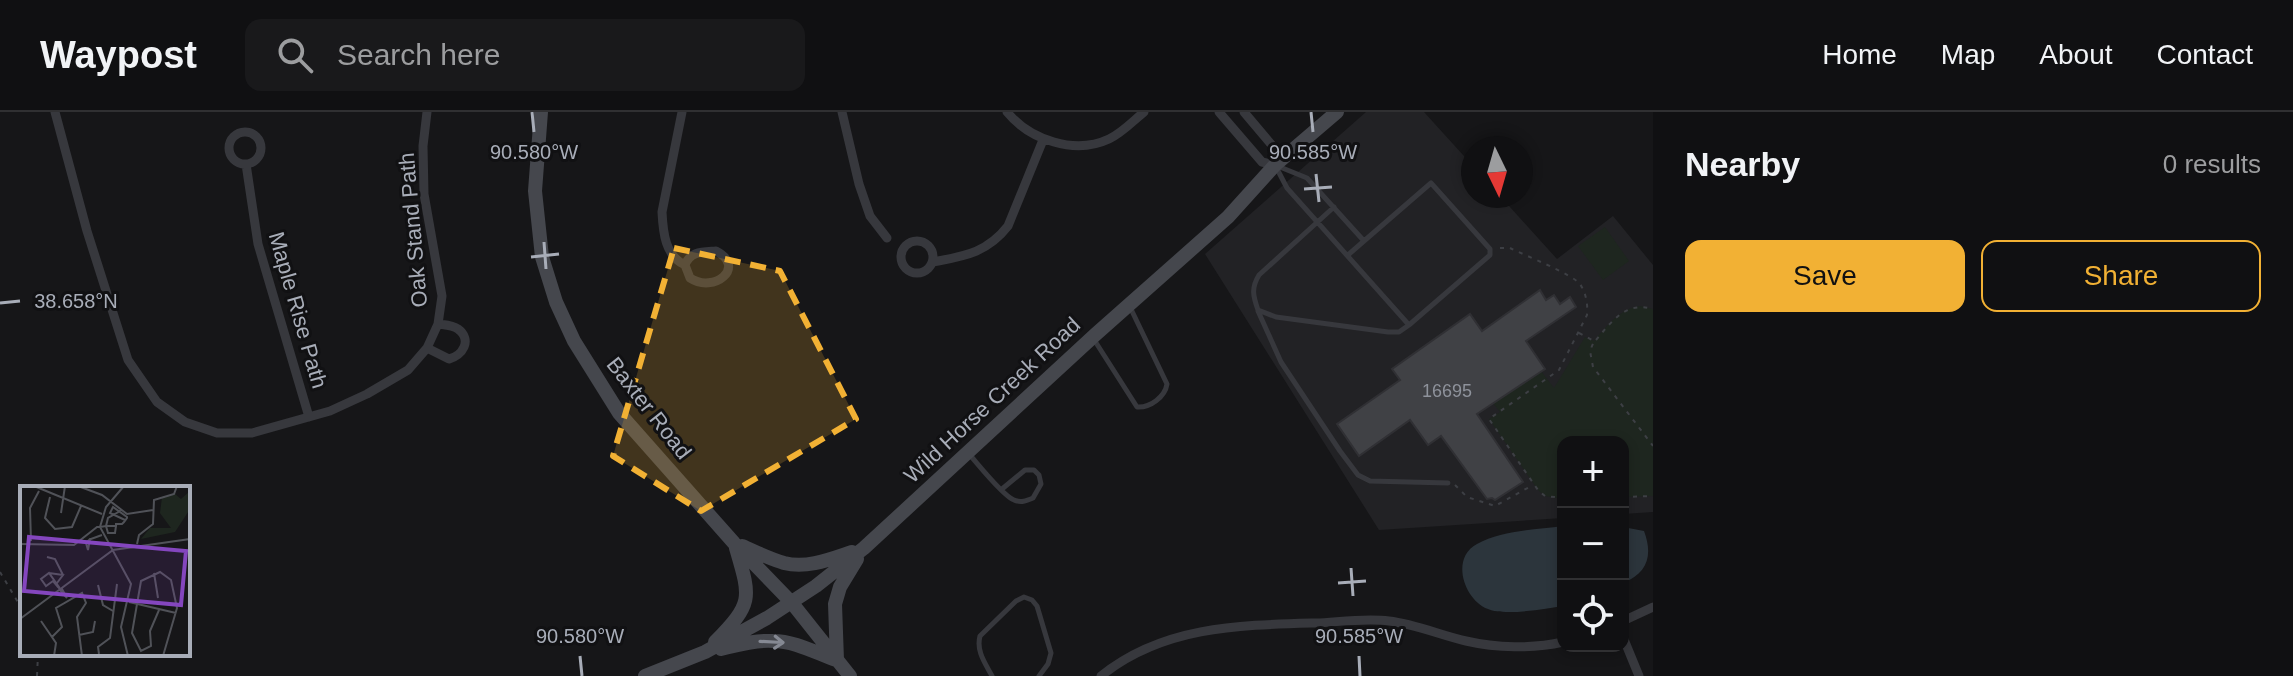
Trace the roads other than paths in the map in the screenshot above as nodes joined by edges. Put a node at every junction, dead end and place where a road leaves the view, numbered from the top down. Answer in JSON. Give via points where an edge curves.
{"nodes":[{"id":1,"x":55,"y":112,"type":"edge"},
{"id":2,"x":427,"y":112,"type":"edge"},
{"id":3,"x":541,"y":112,"type":"edge"},
{"id":4,"x":682,"y":112,"type":"edge"},
{"id":5,"x":842,"y":112,"type":"edge"},
{"id":6,"x":1007,"y":112,"type":"edge"},
{"id":7,"x":1144,"y":112,"type":"edge"},
{"id":8,"x":1219,"y":112,"type":"edge"},
{"id":9,"x":1244,"y":112,"type":"edge"},
{"id":10,"x":1337,"y":112,"type":"edge"},
{"id":11,"x":1043,"y":140,"type":"junction"},
{"id":12,"x":246,"y":164,"type":"dead end"},
{"id":13,"x":1275,"y":165,"type":"junction"},
{"id":14,"x":1334,"y":207,"type":"junction"},
{"id":15,"x":1318,"y":221,"type":"junction"},
{"id":16,"x":1364,"y":241,"type":"junction"},
{"id":17,"x":902,"y":250,"type":"junction"},
{"id":18,"x":1348,"y":255,"type":"junction"},
{"id":19,"x":933,"y":262,"type":"junction"},
{"id":20,"x":685,"y":265,"type":"junction"},
{"id":21,"x":1129,"y":305,"type":"junction"},
{"id":22,"x":1258,"y":310,"type":"junction"},
{"id":23,"x":438,"y":324,"type":"junction"},
{"id":24,"x":1409,"y":325,"type":"junction"},
{"id":25,"x":1093,"y":337,"type":"junction"},
{"id":26,"x":427,"y":348,"type":"junction"},
{"id":27,"x":309,"y":417,"type":"junction"},
{"id":28,"x":968,"y":453,"type":"junction"},
{"id":29,"x":1448,"y":483,"type":"road end"},
{"id":30,"x":1002,"y":489,"type":"junction"},
{"id":31,"x":734,"y":543,"type":"junction"},
{"id":32,"x":864,"y":548,"type":"junction"},
{"id":33,"x":792,"y":603,"type":"junction"},
{"id":34,"x":1653,"y":607,"type":"edge"},
{"id":35,"x":1629,"y":618,"type":"edge"},
{"id":36,"x":1557,"y":643,"type":"edge"},
{"id":37,"x":705,"y":652,"type":"junction"},
{"id":38,"x":1629,"y":652,"type":"edge"},
{"id":39,"x":837,"y":660,"type":"junction"},
{"id":40,"x":645,"y":676,"type":"edge"},
{"id":41,"x":850,"y":676,"type":"edge"},
{"id":42,"x":992,"y":676,"type":"edge"},
{"id":43,"x":1039,"y":676,"type":"edge"},
{"id":44,"x":1101,"y":676,"type":"edge"},
{"id":45,"x":1639,"y":676,"type":"edge"}],
"edges":[{"from":1,"to":27,"type":"street","name":"Oak Stand Path","via":[[128,360],[157,402],[185,422],[217,433],[252,433]]},
{"from":2,"to":23,"type":"street","name":"Oak Stand Path","via":[[424,194],[441,288]]},
{"from":3,"to":31,"type":"main road","name":"Baxter Road","via":[[537,224],[564,323],[619,413]]},
{"from":4,"to":20,"type":"street","via":[[662,227],[676,261]]},
{"from":5,"to":17,"type":"street","via":[[870,216]]},
{"from":6,"to":11,"type":"street"},
{"from":7,"to":11,"type":"street","via":[[1096,143]]},
{"from":8,"to":13,"type":"street","via":[[1262,162]]},
{"from":9,"to":13,"type":"street","via":[[1276,150]]},
{"from":10,"to":13,"type":"main road","name":"Wild Horse Creek Road"},
{"from":11,"to":19,"type":"street","via":[[999,237],[978,252]]},
{"from":12,"to":27,"type":"street","name":"Maple Rise Path","via":[[258,244]]},
{"from":13,"to":14,"type":"lane","via":[[1307,178]]},
{"from":13,"to":15,"type":"lane","via":[[1287,188]]},
{"from":13,"to":21,"type":"main road","name":"Wild Horse Creek Road","via":[[1228,217]]},
{"from":14,"to":15,"type":"lane"},
{"from":14,"to":16,"type":"lane"},
{"from":15,"to":18,"type":"lane"},
{"from":15,"to":22,"type":"lane","via":[[1259,275],[1252,294]]},
{"from":16,"to":18,"type":"lane"},
{"from":16,"to":24,"type":"lane","via":[[1431,183],[1490,249],[1490,255]]},
{"from":17,"to":19,"type":"street","via":[[922,241]]},
{"from":17,"to":19,"type":"street","via":[[901,262],[912,273],[922,273]]},
{"from":18,"to":24,"type":"lane"},
{"from":20,"to":20,"type":"street","via":[[690,278],[703,283],[721,280],[728,266],[716,251],[695,253]]},
{"from":21,"to":25,"type":"main road","name":"Wild Horse Creek Road"},
{"from":21,"to":25,"type":"lane","via":[[1167,384],[1153,403],[1137,407]]},
{"from":22,"to":24,"type":"lane","via":[[1388,332]]},
{"from":22,"to":29,"type":"lane","via":[[1281,362],[1358,475],[1370,481]]},
{"from":23,"to":26,"type":"street","name":"Oak Stand Path"},
{"from":23,"to":26,"type":"street","via":[[460,331],[463,352],[449,359]]},
{"from":25,"to":28,"type":"main road","name":"Wild Horse Creek Road"},
{"from":26,"to":27,"type":"street","name":"Oak Stand Path","via":[[390,382]]},
{"from":28,"to":30,"type":"lane"},
{"from":28,"to":32,"type":"main road","name":"Wild Horse Creek Road"},
{"from":30,"to":30,"type":"lane","via":[[1011,499],[1026,501],[1038,491],[1039,475],[1025,470]]},
{"from":31,"to":32,"type":"main road","via":[[801,564]]},
{"from":31,"to":33,"type":"main road","name":"Baxter Road"},
{"from":31,"to":37,"type":"main road","via":[[747,587],[745,603],[738,618]]},
{"from":32,"to":33,"type":"main road","name":"Wild Horse Creek Road"},
{"from":32,"to":39,"type":"main road","via":[[835,604]]},
{"from":33,"to":37,"type":"main road","name":"Wild Horse Creek Road"},
{"from":33,"to":39,"type":"main road","name":"Baxter Road"},
{"from":34,"to":35,"type":"street"},
{"from":36,"to":44,"type":"street","via":[[1514,647],[1468,642],[1389,621],[1272,624],[1174,637],[1138,651]]},
{"from":37,"to":39,"type":"main road","one_way":true,"via":[[777,641]]},
{"from":37,"to":40,"type":"main road","name":"Wild Horse Creek Road"},
{"from":38,"to":45,"type":"street"},
{"from":39,"to":41,"type":"main road","name":"Baxter Road"},
{"from":42,"to":43,"type":"lane","via":[[980,655],[980,636],[1024,597],[1041,615],[1051,653]]}]}
